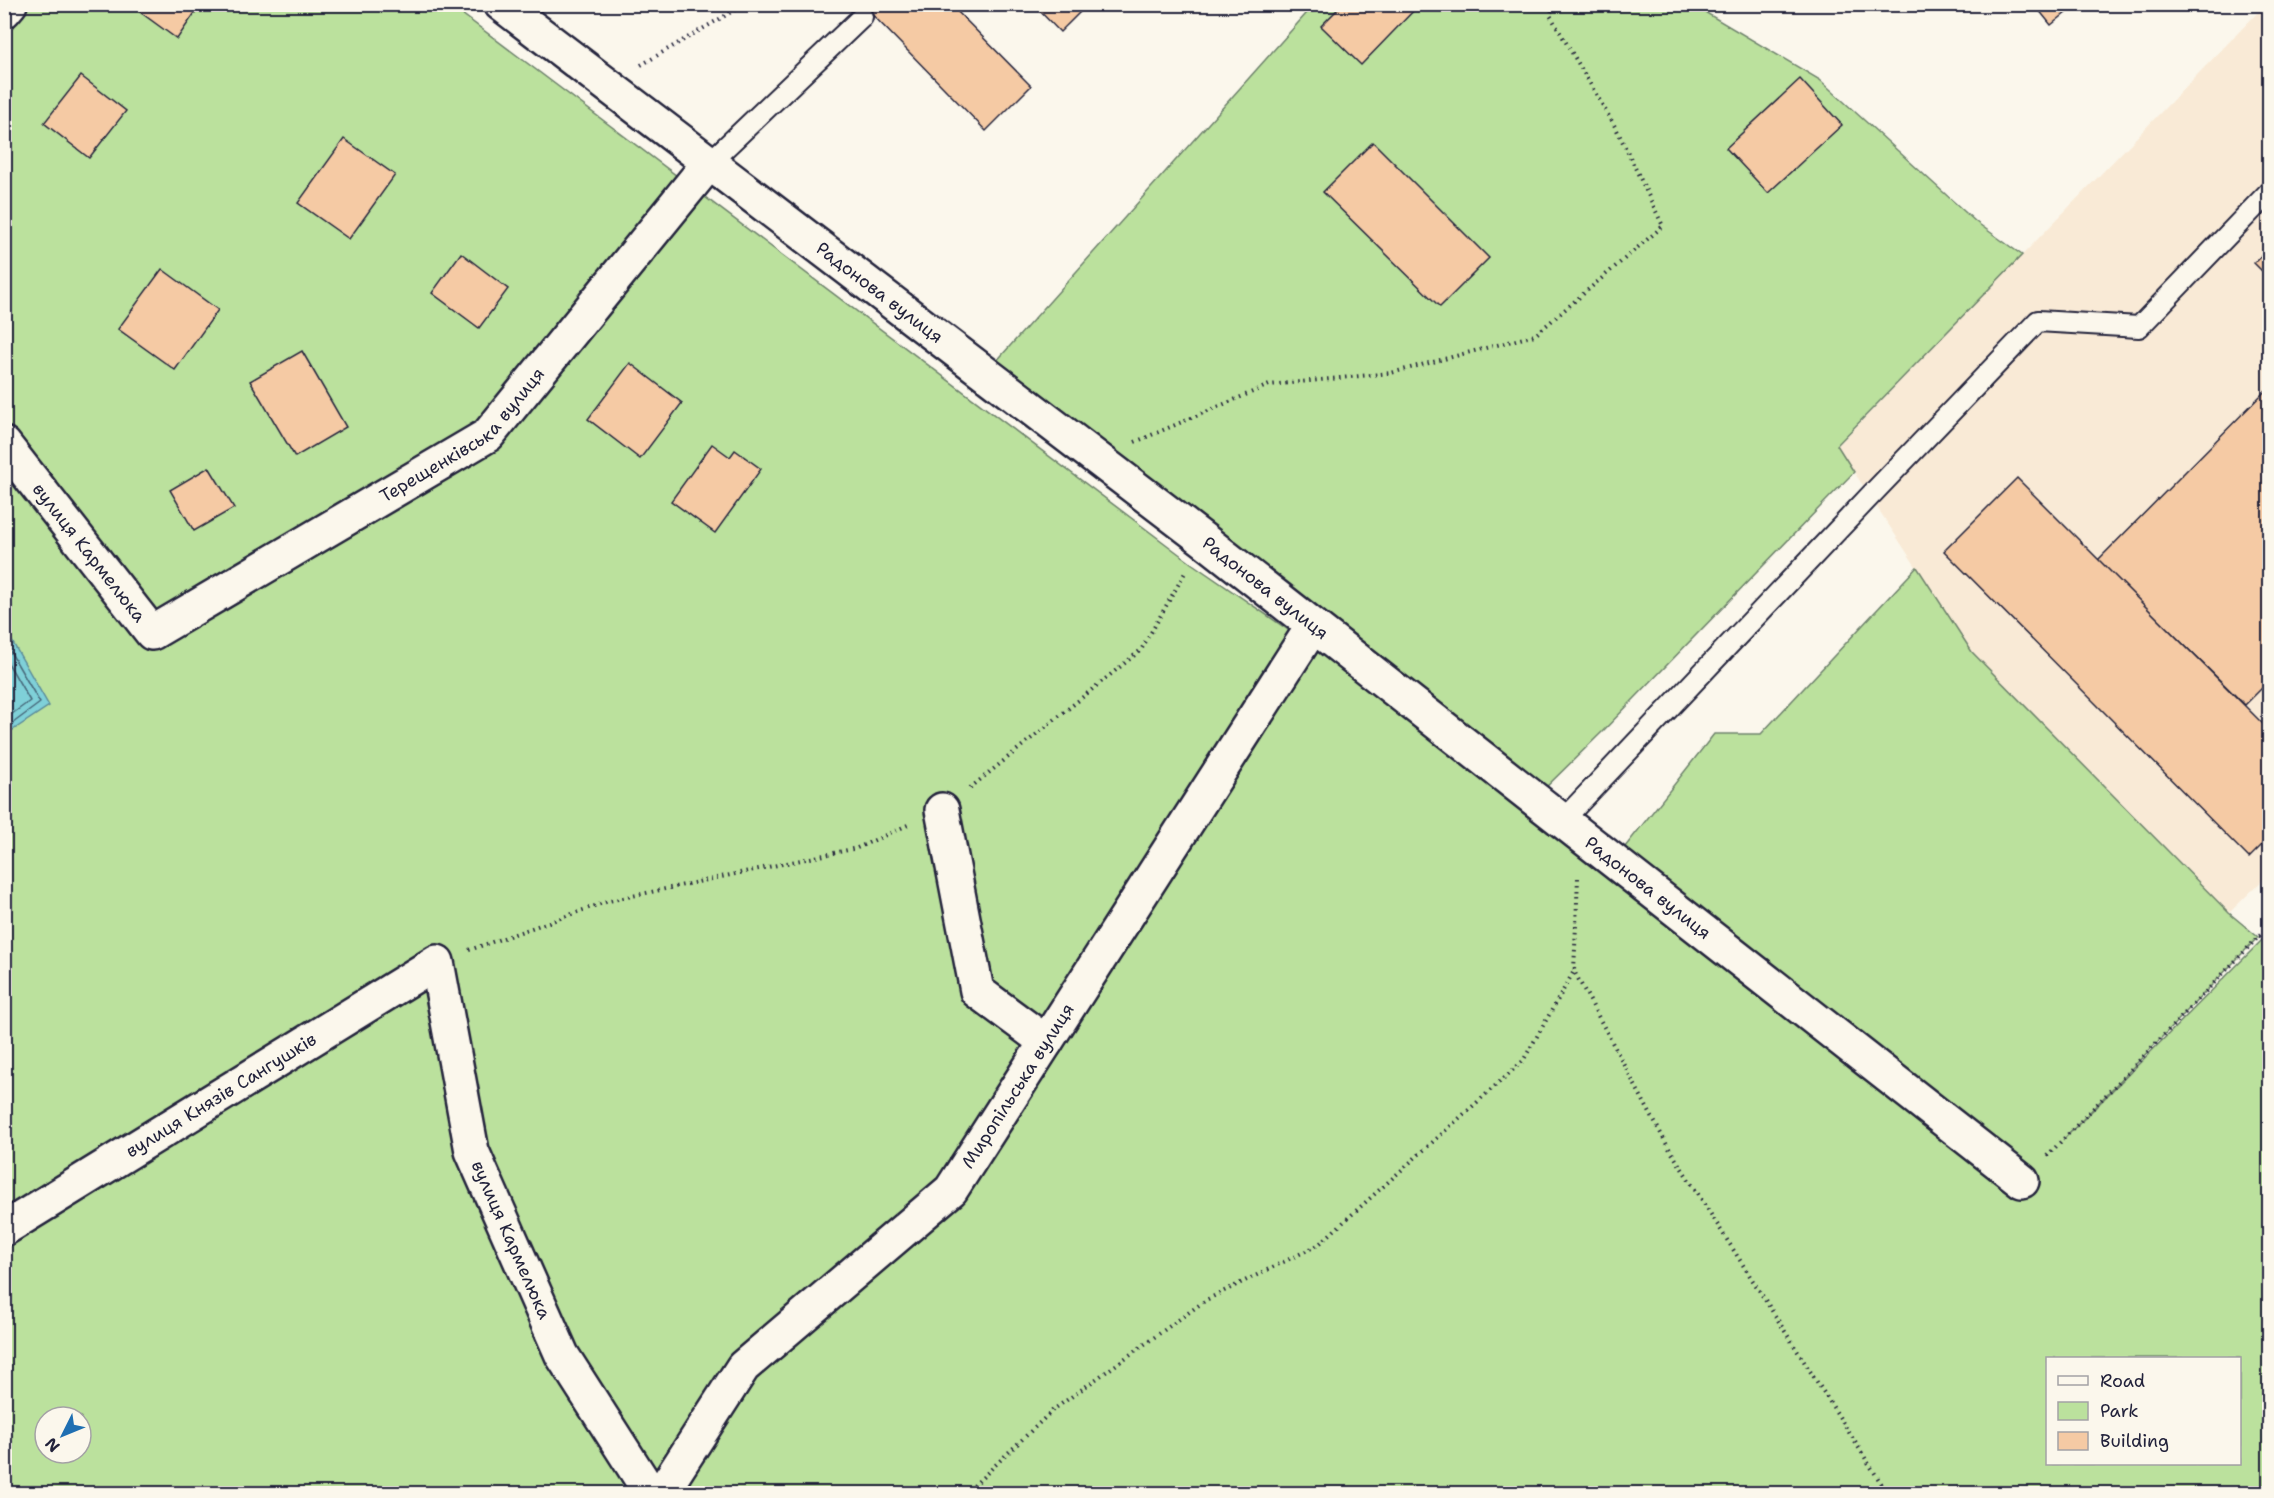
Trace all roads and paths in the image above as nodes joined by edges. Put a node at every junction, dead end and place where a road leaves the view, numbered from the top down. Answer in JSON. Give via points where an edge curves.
{"nodes":[{"id":1,"x":10,"y":4,"type":"edge"},
{"id":2,"x":501,"y":4,"type":"edge"},
{"id":3,"x":745,"y":4,"type":"edge"},
{"id":4,"x":1554,"y":4,"type":"edge"},
{"id":5,"x":4,"y":11,"type":"edge"},
{"id":6,"x":862,"y":17,"type":"dead end"},
{"id":7,"x":607,"y":85,"type":"junction"},
{"id":8,"x":709,"y":163,"type":"junction"},
{"id":9,"x":2270,"y":191,"type":"edge"},
{"id":10,"x":4,"y":444,"type":"edge"},
{"id":11,"x":1097,"y":459,"type":"junction"},
{"id":12,"x":1204,"y":540,"type":"junction"},
{"id":13,"x":1313,"y":626,"type":"junction"},
{"id":14,"x":152,"y":633,"type":"joint"},
{"id":15,"x":942,"y":810,"type":"junction"},
{"id":16,"x":1571,"y":828,"type":"junction"},
{"id":17,"x":2270,"y":925,"type":"edge"},
{"id":18,"x":2270,"y":936,"type":"edge"},
{"id":19,"x":2258,"y":937,"type":"junction"},
{"id":20,"x":437,"y":962,"type":"junction"},
{"id":21,"x":1574,"y":971,"type":"junction"},
{"id":22,"x":1046,"y":1042,"type":"junction"},
{"id":23,"x":2022,"y":1181,"type":"joint"},
{"id":24,"x":4,"y":1229,"type":"edge"},
{"id":25,"x":651,"y":1494,"type":"edge"},
{"id":26,"x":661,"y":1494,"type":"edge"},
{"id":27,"x":965,"y":1494,"type":"edge"},
{"id":28,"x":1888,"y":1494,"type":"edge"}],
"edges":[{"from":1,"to":5,"type":"street"},
{"from":2,"to":7,"type":"street","name":"Радонова вулиця"},
{"from":3,"to":7,"type":"path"},
{"from":4,"to":11,"type":"path","via":[[1550,15],[1617,130],[1664,226],[1534,335],[1391,373],[1269,385]]},
{"from":6,"to":8,"type":"lane"},
{"from":7,"to":8,"type":"street","name":"Радонова вулиця"},
{"from":8,"to":11,"type":"street","name":"Радонова вулиця"},
{"from":8,"to":14,"type":"street","name":"Терещенківська вулиця","via":[[488,435]]},
{"from":9,"to":16,"type":"lane","via":[[2139,327],[2038,321],[1870,495]]},
{"from":10,"to":14,"type":"street","name":"вулиця Кармелюка"},
{"from":11,"to":12,"type":"street","name":"Радонова вулиця"},
{"from":12,"to":13,"type":"street","name":"Радонова вулиця"},
{"from":12,"to":15,"type":"path","via":[[1141,650]]},
{"from":13,"to":16,"type":"street","name":"Радонова вулиця"},
{"from":13,"to":22,"type":"street","name":"Миропільська вулиця"},
{"from":15,"to":20,"type":"path","via":[[857,848],[609,901]]},
{"from":15,"to":22,"type":"street","via":[[977,991]]},
{"from":16,"to":21,"type":"path"},
{"from":16,"to":23,"type":"street","name":"Радонова вулиця"},
{"from":17,"to":19,"type":"path"},
{"from":18,"to":19,"type":"path"},
{"from":19,"to":23,"type":"path"},
{"from":20,"to":24,"type":"street","name":"вулиця Князів Сангушків"},
{"from":20,"to":25,"type":"street","name":"вулиця Кармелюка","via":[[472,1151],[562,1355]]},
{"from":21,"to":27,"type":"path","via":[[1523,1061],[1318,1245],[1206,1300],[1053,1410]]},
{"from":21,"to":28,"type":"path","via":[[1667,1145]]},
{"from":22,"to":26,"type":"street","name":"Миропільська вулиця","via":[[951,1190],[743,1367]]}]}
